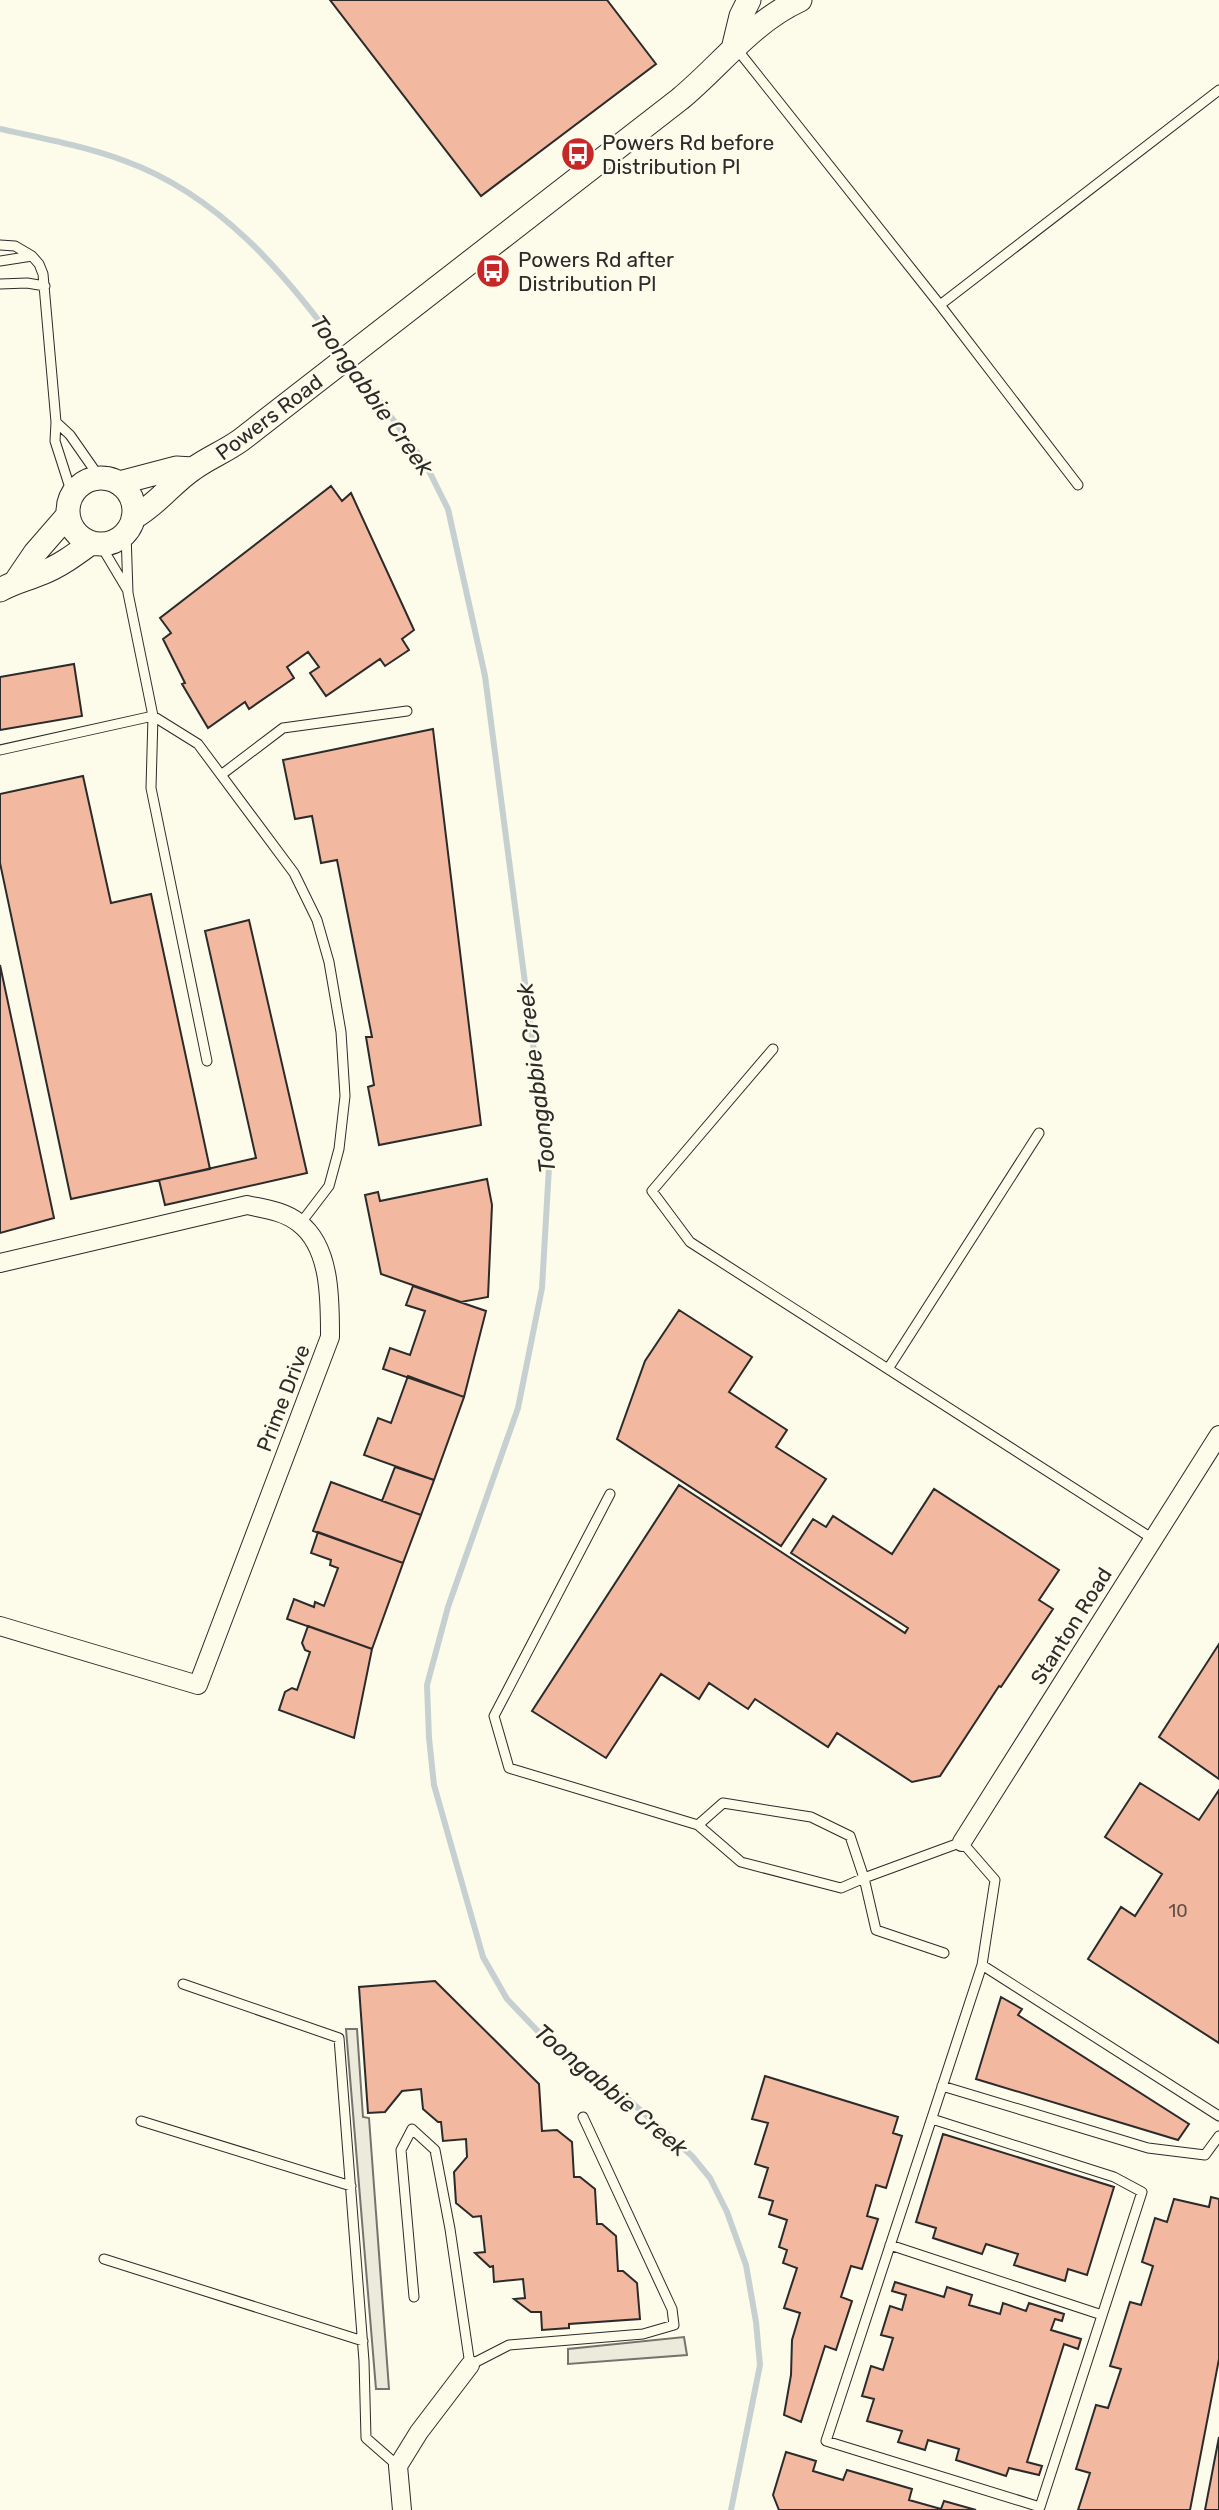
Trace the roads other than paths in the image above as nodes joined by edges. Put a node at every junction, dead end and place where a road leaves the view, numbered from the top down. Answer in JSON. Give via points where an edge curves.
{"nodes":[{"id":1,"x":749,"y":0,"type":"edge"},
{"id":2,"x":800,"y":0,"type":"edge"},
{"id":3,"x":734,"y":45,"type":"junction"},
{"id":4,"x":1219,"y":90,"type":"edge"},
{"id":5,"x":0,"y":245,"type":"edge"},
{"id":6,"x":32,"y":256,"type":"junction"},
{"id":7,"x":0,"y":261,"type":"edge"},
{"id":8,"x":0,"y":284,"type":"edge"},
{"id":9,"x":45,"y":286,"type":"junction"},
{"id":10,"x":940,"y":305,"type":"junction"},
{"id":11,"x":57,"y":422,"type":"junction"},
{"id":12,"x":193,"y":469,"type":"junction"},
{"id":13,"x":109,"y":480,"type":"junction"},
{"id":14,"x":1078,"y":485,"type":"dead end"},
{"id":15,"x":70,"y":505,"type":"junction"},
{"id":16,"x":130,"y":525,"type":"junction"},
{"id":17,"x":96,"y":544,"type":"junction"},
{"id":18,"x":8,"y":585,"type":"edge"},
{"id":19,"x":128,"y":593,"type":"junction"},
{"id":20,"x":407,"y":712,"type":"dead end"},
{"id":21,"x":153,"y":716,"type":"junction"},
{"id":22,"x":0,"y":750,"type":"edge"},
{"id":23,"x":221,"y":775,"type":"junction"},
{"id":24,"x":774,"y":1049,"type":"dead end"},
{"id":25,"x":207,"y":1061,"type":"dead end"},
{"id":26,"x":1039,"y":1133,"type":"dead end"},
{"id":27,"x":300,"y":1224,"type":"junction"},
{"id":28,"x":0,"y":1263,"type":"edge"},
{"id":29,"x":888,"y":1369,"type":"junction"},
{"id":30,"x":1219,"y":1435,"type":"edge"},
{"id":31,"x":610,"y":1494,"type":"dead end"},
{"id":32,"x":1153,"y":1539,"type":"junction"},
{"id":33,"x":0,"y":1626,"type":"edge"},
{"id":34,"x":698,"y":1825,"type":"junction"},
{"id":35,"x":962,"y":1842,"type":"junction"},
{"id":36,"x":864,"y":1878,"type":"junction"},
{"id":37,"x":944,"y":1953,"type":"dead end"},
{"id":38,"x":982,"y":1965,"type":"junction"},
{"id":39,"x":183,"y":1984,"type":"dead end"},
{"id":40,"x":942,"y":2086,"type":"junction"},
{"id":41,"x":1219,"y":2116,"type":"edge"},
{"id":42,"x":583,"y":2117,"type":"dead end"},
{"id":43,"x":932,"y":2119,"type":"junction"},
{"id":44,"x":141,"y":2121,"type":"dead end"},
{"id":45,"x":1219,"y":2136,"type":"edge"},
{"id":46,"x":351,"y":2186,"type":"junction"},
{"id":47,"x":890,"y":2245,"type":"junction"},
{"id":48,"x":104,"y":2259,"type":"dead end"},
{"id":49,"x":414,"y":2297,"type":"dead end"},
{"id":50,"x":1102,"y":2315,"type":"junction"},
{"id":51,"x":363,"y":2341,"type":"junction"},
{"id":52,"x":470,"y":2365,"type":"junction"},
{"id":53,"x":398,"y":2466,"type":"junction"},
{"id":54,"x":402,"y":2510,"type":"edge"}],
"edges":[{"from":1,"to":3,"type":"street","name":"Powers Road"},
{"from":2,"to":3,"type":"street","name":"Powers Road"},
{"from":3,"to":10,"type":"lane"},
{"from":3,"to":12,"type":"street","name":"Powers Road","via":[[680,99],[300,395],[221,455]]},
{"from":4,"to":10,"type":"lane"},
{"from":5,"to":6,"type":"lane","via":[[15,246]]},
{"from":6,"to":7,"type":"lane"},
{"from":6,"to":9,"type":"lane"},
{"from":8,"to":9,"type":"lane"},
{"from":9,"to":11,"type":"lane"},
{"from":10,"to":14,"type":"lane"},
{"from":11,"to":13,"type":"lane"},
{"from":11,"to":15,"type":"lane","via":[[55,441]]},
{"from":12,"to":13,"type":"street","name":"Powers Road"},
{"from":12,"to":16,"type":"street","name":"Powers Road"},
{"from":13,"to":15,"type":"street","via":[[89,480]]},
{"from":13,"to":16,"type":"street","via":[[132,498]]},
{"from":15,"to":17,"type":"street","via":[[75,532]]},
{"from":15,"to":18,"type":"street"},
{"from":16,"to":17,"type":"street","via":[[114,541]]},
{"from":16,"to":19,"type":"lane"},
{"from":17,"to":18,"type":"street","via":[[43,573]]},
{"from":17,"to":19,"type":"lane"},
{"from":19,"to":21,"type":"lane"},
{"from":20,"to":23,"type":"lane","via":[[283,728]]},
{"from":21,"to":22,"type":"lane"},
{"from":21,"to":23,"type":"lane","via":[[198,744]]},
{"from":21,"to":25,"type":"lane","via":[[151,788]]},
{"from":23,"to":27,"type":"lane","via":[[294,873],[317,920],[329,962],[341,1032],[345,1096],[329,1186]]},
{"from":24,"to":29,"type":"lane","via":[[652,1191],[690,1242]]},
{"from":26,"to":29,"type":"lane"},
{"from":27,"to":28,"type":"street","via":[[278,1212],[247,1205]]},
{"from":27,"to":33,"type":"street","name":"Prime Drive","via":[[317,1246],[328,1274],[330,1337],[198,1685]]},
{"from":29,"to":32,"type":"lane"},
{"from":30,"to":32,"type":"street","name":"Stanton Road"},
{"from":31,"to":34,"type":"lane","via":[[494,1716],[509,1768]]},
{"from":32,"to":35,"type":"street","name":"Stanton Road"},
{"from":34,"to":36,"type":"lane","via":[[741,1862],[841,1888]]},
{"from":34,"to":36,"type":"lane","via":[[723,1803],[811,1817],[850,1836]]},
{"from":35,"to":36,"type":"lane"},
{"from":35,"to":38,"type":"lane","via":[[995,1880]]},
{"from":36,"to":37,"type":"lane","via":[[876,1930]]},
{"from":38,"to":40,"type":"lane"},
{"from":38,"to":41,"type":"lane"},
{"from":39,"to":46,"type":"lane","via":[[339,2038]]},
{"from":40,"to":43,"type":"lane"},
{"from":40,"to":45,"type":"lane","via":[[1148,2148],[1205,2155]]},
{"from":42,"to":52,"type":"lane","via":[[672,2309],[674,2325],[643,2334],[509,2345]]},
{"from":43,"to":47,"type":"lane"},
{"from":43,"to":50,"type":"lane","via":[[1114,2177],[1142,2192]]},
{"from":44,"to":46,"type":"lane"},
{"from":46,"to":51,"type":"lane"},
{"from":47,"to":50,"type":"lane"},
{"from":47,"to":50,"type":"lane","via":[[826,2441],[1040,2507]]},
{"from":48,"to":51,"type":"lane"},
{"from":49,"to":52,"type":"lane","via":[[401,2150],[412,2129],[435,2150]]},
{"from":51,"to":53,"type":"lane","via":[[366,2438]]},
{"from":52,"to":53,"type":"street"},
{"from":53,"to":54,"type":"street"}]}
